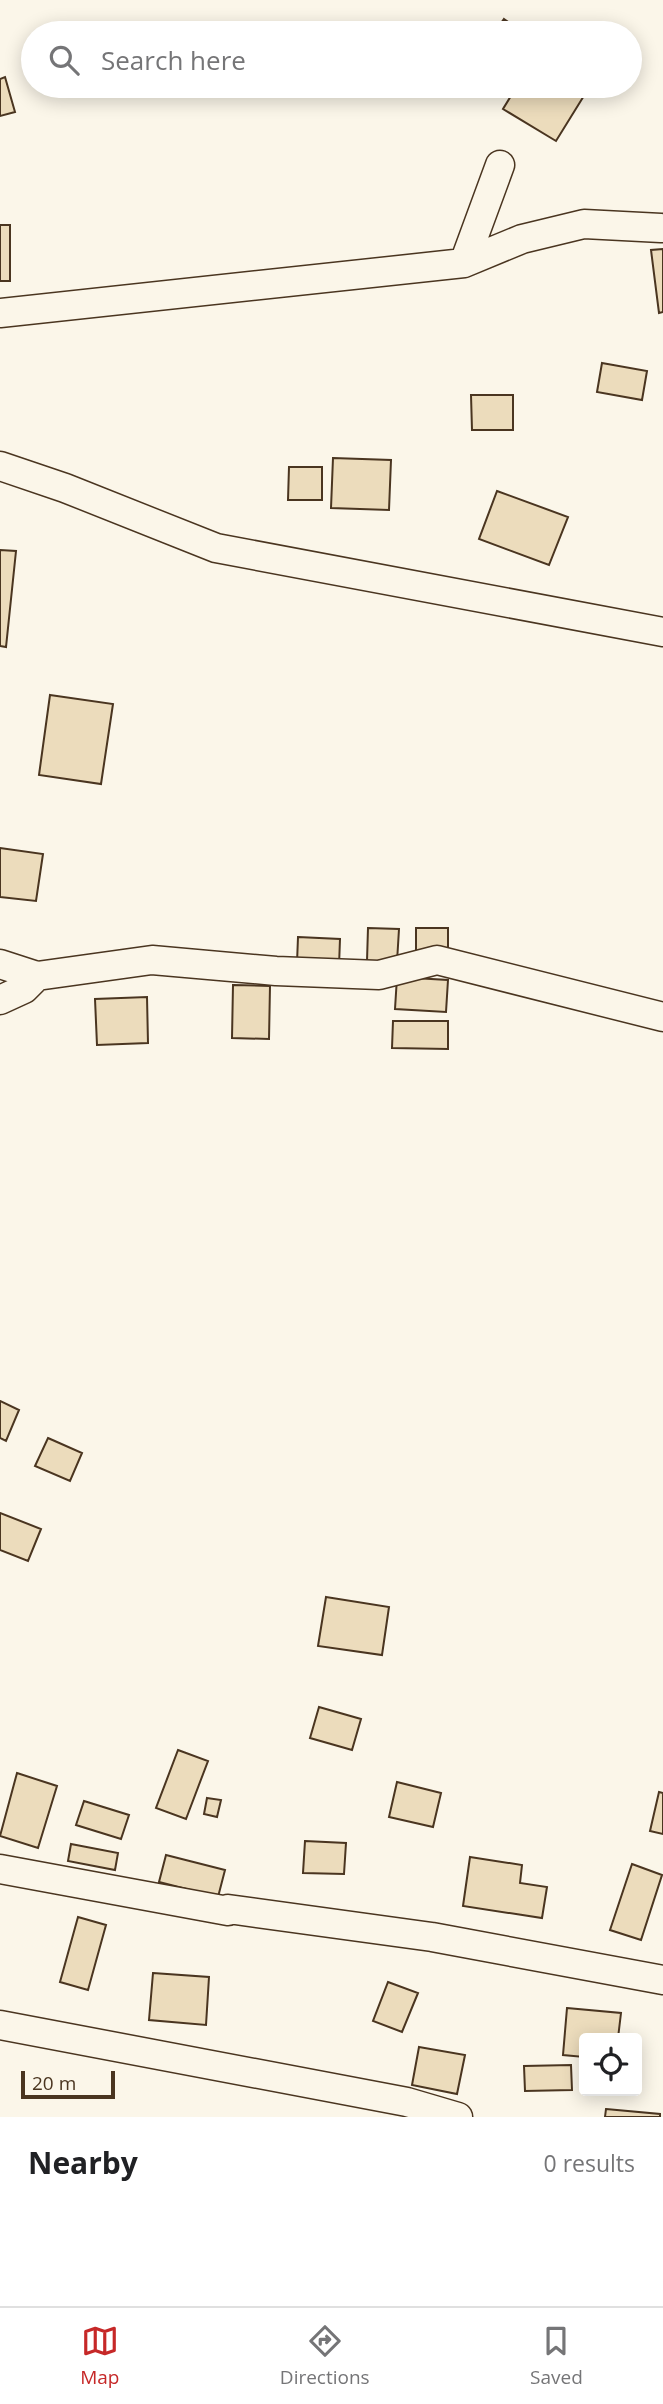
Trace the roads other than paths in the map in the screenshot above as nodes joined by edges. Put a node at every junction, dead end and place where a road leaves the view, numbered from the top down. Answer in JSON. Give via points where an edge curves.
{"nodes":[{"id":1,"x":500,"y":165,"type":"dead end"},
{"id":2,"x":661,"y":228,"type":"dead end"},
{"id":3,"x":464,"y":263,"type":"junction"},
{"id":4,"x":0,"y":313,"type":"edge"},
{"id":5,"x":0,"y":466,"type":"edge"},
{"id":6,"x":663,"y":632,"type":"edge"},
{"id":7,"x":0,"y":964,"type":"edge"},
{"id":8,"x":37,"y":976,"type":"junction"},
{"id":9,"x":0,"y":1000,"type":"edge"},
{"id":10,"x":663,"y":1017,"type":"edge"},
{"id":11,"x":0,"y":1869,"type":"edge"},
{"id":12,"x":663,"y":1980,"type":"edge"},
{"id":13,"x":0,"y":2025,"type":"edge"},
{"id":14,"x":458,"y":2117,"type":"edge"}],
"edges":[{"from":1,"to":3,"type":"street"},
{"from":2,"to":3,"type":"street","via":[[584,224],[522,239]]},
{"from":3,"to":4,"type":"street"},
{"from":5,"to":6,"type":"street","via":[[216,548]]},
{"from":7,"to":8,"type":"street"},
{"from":8,"to":9,"type":"street","via":[[24,989]]},
{"from":8,"to":10,"type":"street","via":[[152,960],[379,975],[437,960]]},
{"from":11,"to":12,"type":"street","via":[[228,1911],[432,1937]]},
{"from":13,"to":14,"type":"street","via":[[407,2102]]}]}
